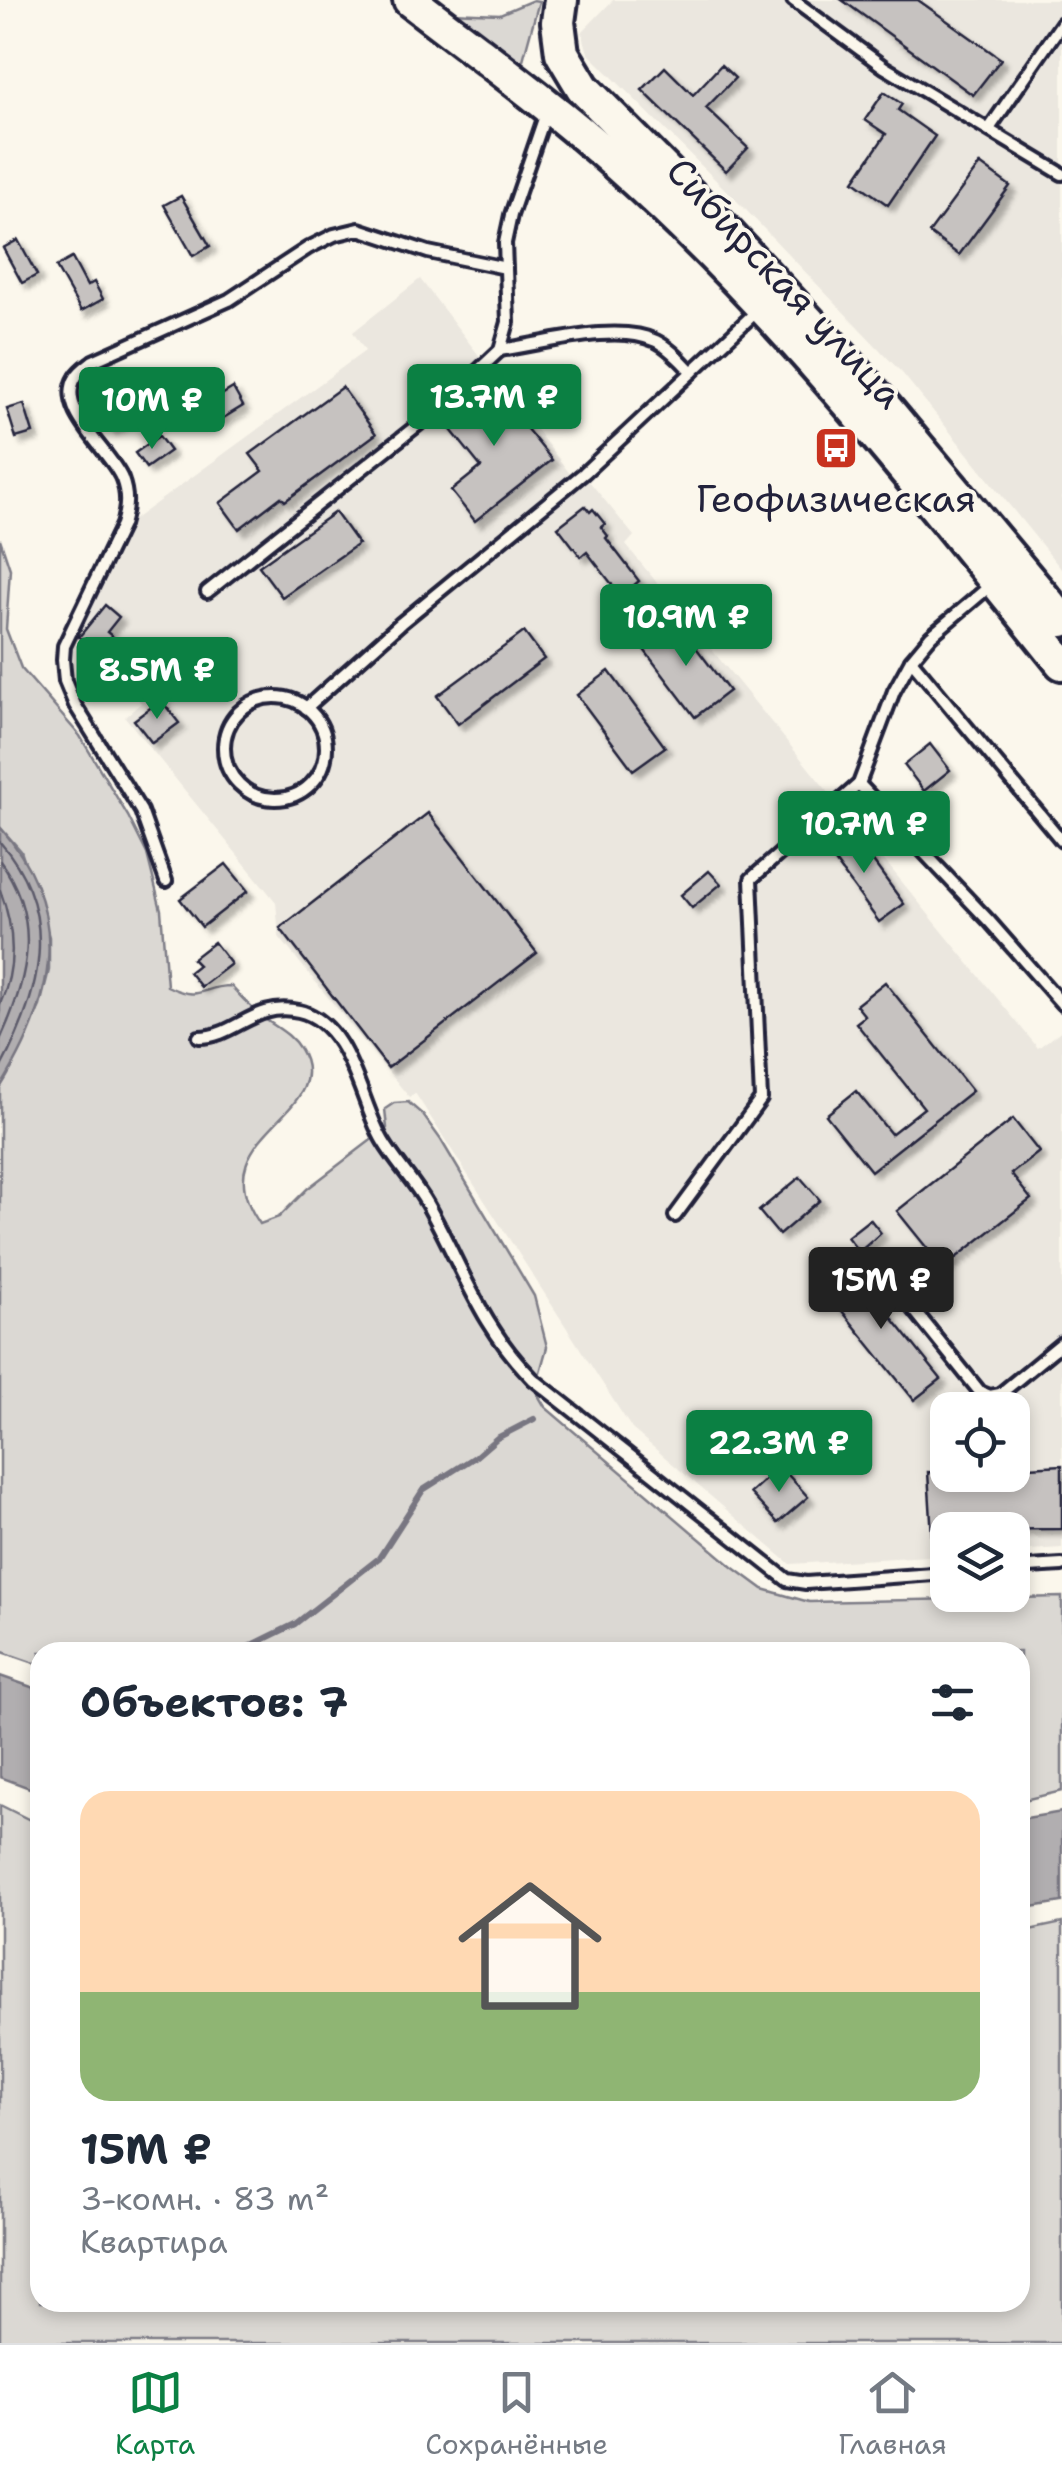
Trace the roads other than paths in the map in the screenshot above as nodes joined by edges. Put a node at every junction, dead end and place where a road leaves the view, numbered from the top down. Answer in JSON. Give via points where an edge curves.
{"nodes":[{"id":1,"x":410,"y":0,"type":"edge"},
{"id":2,"x":561,"y":0,"type":"edge"},
{"id":3,"x":793,"y":0,"type":"edge"},
{"id":4,"x":1062,"y":24,"type":"edge"},
{"id":5,"x":548,"y":107,"type":"junction"},
{"id":6,"x":989,"y":129,"type":"junction"},
{"id":7,"x":1062,"y":174,"type":"edge"},
{"id":8,"x":506,"y":268,"type":"junction"},
{"id":9,"x":762,"y":307,"type":"junction"},
{"id":10,"x":500,"y":350,"type":"junction"},
{"id":11,"x":692,"y":372,"type":"junction"},
{"id":12,"x":996,"y":581,"type":"junction"},
{"id":13,"x":207,"y":592,"type":"dead end"},
{"id":14,"x":1062,"y":620,"type":"edge"},
{"id":15,"x":911,"y":660,"type":"junction"},
{"id":16,"x":1062,"y":663,"type":"edge"},
{"id":17,"x":306,"y":708,"type":"junction"},
{"id":18,"x":859,"y":784,"type":"junction"},
{"id":19,"x":1062,"y":841,"type":"edge"},
{"id":20,"x":166,"y":881,"type":"dead end"},
{"id":21,"x":1062,"y":1004,"type":"edge"},
{"id":22,"x":198,"y":1037,"type":"dead end"},
{"id":23,"x":675,"y":1216,"type":"dead end"},
{"id":24,"x":908,"y":1301,"type":"dead end"},
{"id":25,"x":1062,"y":1342,"type":"edge"},
{"id":26,"x":1062,"y":1565,"type":"edge"},
{"id":27,"x":1030,"y":1567,"type":"edge"},
{"id":28,"x":930,"y":1574,"type":"edge"}],
"edges":[{"from":1,"to":5,"type":"main road","name":"Сибирская улица"},
{"from":2,"to":14,"type":"main road","name":"Сибирская улица","via":[[562,53],[582,88],[856,373]]},
{"from":3,"to":6,"type":"lane","via":[[884,67]]},
{"from":4,"to":6,"type":"lane"},
{"from":5,"to":8,"type":"lane","via":[[510,215]]},
{"from":5,"to":9,"type":"main road","name":"Сибирская улица","via":[[619,166]]},
{"from":6,"to":7,"type":"lane"},
{"from":8,"to":10,"type":"lane","via":[[508,322]]},
{"from":8,"to":20,"type":"lane","via":[[359,229],[334,234],[229,300],[93,361],[76,376],[79,418],[117,468],[127,506],[64,646],[66,681],[141,812]]},
{"from":9,"to":11,"type":"lane"},
{"from":9,"to":12,"type":"main road","name":"Сибирская улица"},
{"from":10,"to":11,"type":"lane","via":[[640,334]]},
{"from":10,"to":13,"type":"lane","via":[[434,412]]},
{"from":11,"to":17,"type":"lane"},
{"from":12,"to":15,"type":"lane"},
{"from":12,"to":16,"type":"main road","name":"Сибирская улица"},
{"from":15,"to":18,"type":"lane"},
{"from":15,"to":19,"type":"lane"},
{"from":17,"to":17,"type":"lane","via":[[324,731],[326,748],[314,782],[284,799],[248,792],[226,766],[223,748],[236,715],[266,697]]},
{"from":18,"to":21,"type":"lane"},
{"from":18,"to":23,"type":"lane","via":[[751,879],[761,1099]]},
{"from":22,"to":28,"type":"lane","via":[[278,1009],[312,1016],[328,1029],[356,1073],[383,1141],[426,1203],[508,1353],[787,1580]]},
{"from":24,"to":25,"type":"lane","via":[[990,1396]]},
{"from":26,"to":27,"type":"lane"}]}
